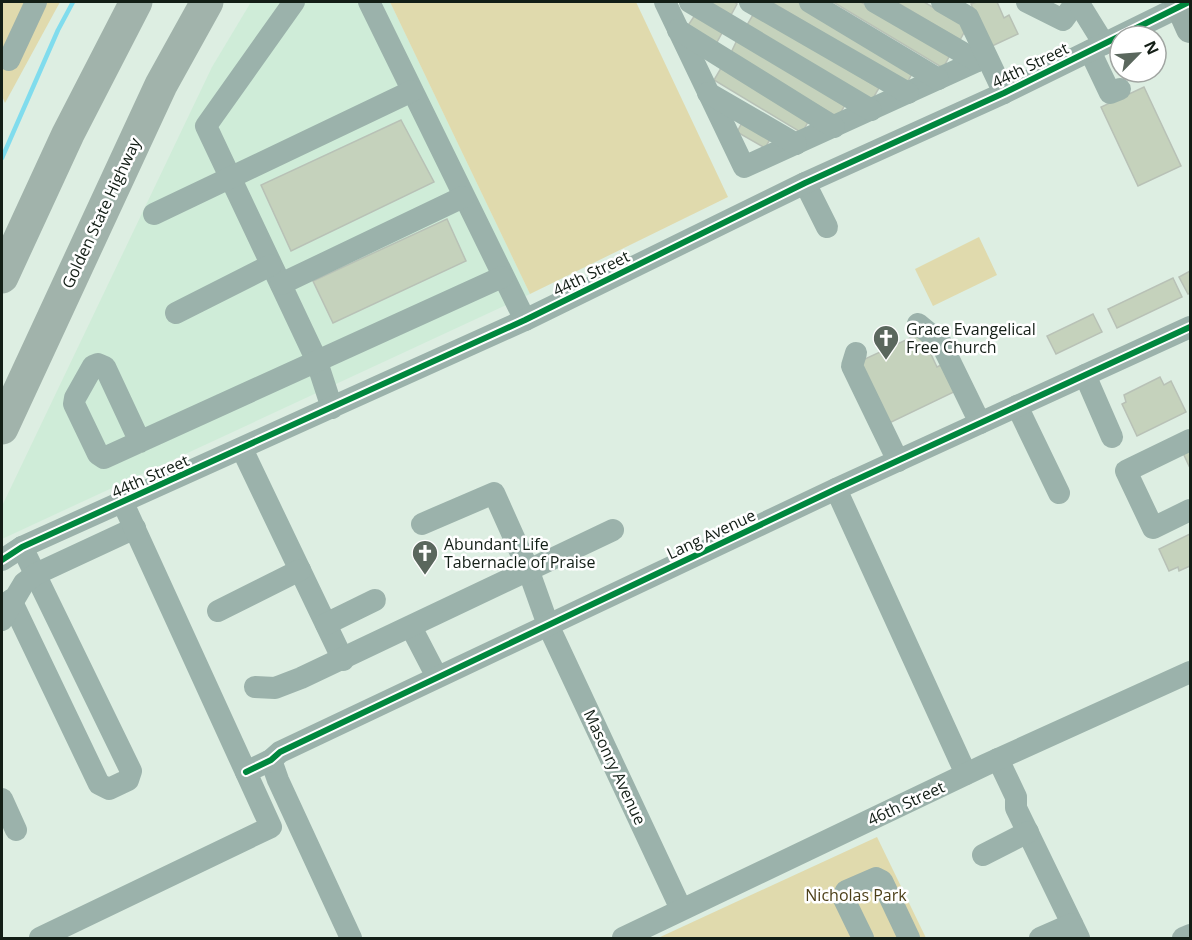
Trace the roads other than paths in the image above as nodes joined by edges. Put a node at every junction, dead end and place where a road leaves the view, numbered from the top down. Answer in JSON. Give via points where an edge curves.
{"nodes":[{"id":1,"x":36,"y":2,"type":"edge"},
{"id":2,"x":136,"y":2,"type":"edge"},
{"id":3,"x":207,"y":2,"type":"edge"},
{"id":4,"x":219,"y":2,"type":"edge"},
{"id":5,"x":294,"y":2,"type":"edge"},
{"id":6,"x":369,"y":2,"type":"edge"},
{"id":7,"x":664,"y":2,"type":"edge"},
{"id":8,"x":690,"y":2,"type":"edge"},
{"id":9,"x":750,"y":2,"type":"edge"},
{"id":10,"x":810,"y":2,"type":"edge"},
{"id":11,"x":875,"y":2,"type":"edge"},
{"id":12,"x":942,"y":2,"type":"edge"},
{"id":13,"x":1027,"y":2,"type":"edge"},
{"id":14,"x":1077,"y":2,"type":"edge"},
{"id":15,"x":1184,"y":10,"type":"edge"},
{"id":16,"x":678,"y":30,"type":"junction"},
{"id":17,"x":1097,"y":47,"type":"junction"},
{"id":18,"x":981,"y":59,"type":"junction"},
{"id":19,"x":9,"y":60,"type":"dead end"},
{"id":20,"x":938,"y":79,"type":"junction"},
{"id":21,"x":161,"y":85,"type":"junction"},
{"id":22,"x":1120,"y":89,"type":"dead end"},
{"id":23,"x":412,"y":91,"type":"junction"},
{"id":24,"x":708,"y":93,"type":"junction"},
{"id":25,"x":908,"y":93,"type":"junction"},
{"id":26,"x":1004,"y":93,"type":"junction"},
{"id":27,"x":871,"y":110,"type":"junction"},
{"id":28,"x":834,"y":127,"type":"junction"},
{"id":29,"x":796,"y":144,"type":"junction"},
{"id":30,"x":231,"y":178,"type":"junction"},
{"id":31,"x":805,"y":183,"type":"junction"},
{"id":32,"x":464,"y":197,"type":"junction"},
{"id":33,"x":154,"y":214,"type":"dead end"},
{"id":34,"x":827,"y":226,"type":"dead end"},
{"id":35,"x":276,"y":274,"type":"junction"},
{"id":36,"x":2,"y":277,"type":"edge"},
{"id":37,"x":502,"y":277,"type":"junction"},
{"id":38,"x":176,"y":313,"type":"dead end"},
{"id":39,"x":525,"y":320,"type":"junction"},
{"id":40,"x":918,"y":324,"type":"dead end"},
{"id":41,"x":1191,"y":327,"type":"edge"},
{"id":42,"x":856,"y":353,"type":"dead end"},
{"id":43,"x":316,"y":359,"type":"junction"},
{"id":44,"x":1085,"y":375,"type":"junction"},
{"id":45,"x":1017,"y":406,"type":"junction"},
{"id":46,"x":332,"y":408,"type":"junction"},
{"id":47,"x":980,"y":423,"type":"junction"},
{"id":48,"x":2,"y":428,"type":"edge"},
{"id":49,"x":1112,"y":437,"type":"dead end"},
{"id":50,"x":1191,"y":440,"type":"edge"},
{"id":51,"x":140,"y":442,"type":"dead end"},
{"id":52,"x":242,"y":448,"type":"junction"},
{"id":53,"x":898,"y":461,"type":"junction"},
{"id":54,"x":836,"y":489,"type":"junction"},
{"id":55,"x":1059,"y":493,"type":"dead end"},
{"id":56,"x":123,"y":503,"type":"junction"},
{"id":57,"x":1191,"y":510,"type":"edge"},
{"id":58,"x":422,"y":524,"type":"dead end"},
{"id":59,"x":135,"y":528,"type":"junction"},
{"id":60,"x":613,"y":530,"type":"dead end"},
{"id":61,"x":22,"y":547,"type":"junction"},
{"id":62,"x":2,"y":560,"type":"edge"},
{"id":63,"x":528,"y":569,"type":"junction"},
{"id":64,"x":300,"y":570,"type":"junction"},
{"id":65,"x":36,"y":574,"type":"junction"},
{"id":66,"x":375,"y":600,"type":"dead end"},
{"id":67,"x":6,"y":610,"type":"edge"},
{"id":68,"x":218,"y":611,"type":"dead end"},
{"id":69,"x":326,"y":624,"type":"junction"},
{"id":70,"x":548,"y":625,"type":"junction"},
{"id":71,"x":411,"y":627,"type":"junction"},
{"id":72,"x":343,"y":660,"type":"junction"},
{"id":73,"x":1191,"y":672,"type":"edge"},
{"id":74,"x":437,"y":677,"type":"junction"},
{"id":75,"x":255,"y":687,"type":"dead end"},
{"id":76,"x":271,"y":760,"type":"junction"},
{"id":77,"x":983,"y":766,"type":"junction"},
{"id":78,"x":246,"y":772,"type":"junction"},
{"id":79,"x":2,"y":799,"type":"edge"},
{"id":80,"x":16,"y":830,"type":"dead end"},
{"id":81,"x":1028,"y":832,"type":"junction"},
{"id":82,"x":983,"y":855,"type":"dead end"},
{"id":83,"x":681,"y":909,"type":"junction"},
{"id":84,"x":1075,"y":931,"type":"edge"},
{"id":85,"x":1191,"y":935,"type":"edge"},
{"id":86,"x":40,"y":939,"type":"edge"},
{"id":87,"x":351,"y":939,"type":"edge"},
{"id":88,"x":623,"y":939,"type":"edge"},
{"id":89,"x":863,"y":939,"type":"edge"},
{"id":90,"x":909,"y":939,"type":"edge"},
{"id":91,"x":1041,"y":939,"type":"edge"},
{"id":92,"x":1183,"y":939,"type":"edge"}],
"edges":[{"from":1,"to":19,"type":"street"},
{"from":2,"to":36,"type":"highway","via":[[68,134]]},
{"from":3,"to":21,"type":"highway","name":"Golden State Highway"},
{"from":4,"to":21,"type":"highway"},
{"from":5,"to":30,"type":"street","via":[[206,126]]},
{"from":6,"to":23,"type":"street"},
{"from":7,"to":16,"type":"street"},
{"from":8,"to":27,"type":"street"},
{"from":9,"to":25,"type":"street"},
{"from":10,"to":20,"type":"street"},
{"from":11,"to":18,"type":"street"},
{"from":12,"to":18,"type":"street","via":[[968,17]]},
{"from":13,"to":14,"type":"street","via":[[1063,20]]},
{"from":14,"to":17,"type":"street"},
{"from":15,"to":17,"type":"street","name":"44th Street"},
{"from":16,"to":24,"type":"street"},
{"from":16,"to":28,"type":"street"},
{"from":17,"to":22,"type":"street","via":[[1110,93]]},
{"from":17,"to":26,"type":"street","name":"44th Street"},
{"from":18,"to":20,"type":"street"},
{"from":18,"to":26,"type":"street"},
{"from":20,"to":25,"type":"street"},
{"from":21,"to":48,"type":"highway","name":"Golden State Highway"},
{"from":23,"to":30,"type":"street"},
{"from":23,"to":32,"type":"street"},
{"from":24,"to":29,"type":"street"},
{"from":24,"to":29,"type":"street","via":[[744,167]]},
{"from":25,"to":27,"type":"street"},
{"from":26,"to":31,"type":"street","name":"44th Street"},
{"from":27,"to":28,"type":"street"},
{"from":28,"to":29,"type":"street"},
{"from":30,"to":33,"type":"street"},
{"from":30,"to":35,"type":"street"},
{"from":31,"to":34,"type":"street"},
{"from":31,"to":39,"type":"street","name":"44th Street"},
{"from":32,"to":35,"type":"street"},
{"from":32,"to":37,"type":"street"},
{"from":35,"to":38,"type":"street"},
{"from":35,"to":43,"type":"street"},
{"from":37,"to":39,"type":"street"},
{"from":37,"to":43,"type":"street"},
{"from":39,"to":46,"type":"street","name":"44th Street"},
{"from":40,"to":47,"type":"street","via":[[941,343]]},
{"from":41,"to":44,"type":"street","name":"Lang Avenue"},
{"from":42,"to":53,"type":"street","via":[[852,366]]},
{"from":43,"to":46,"type":"street"},
{"from":43,"to":51,"type":"street"},
{"from":44,"to":45,"type":"street","name":"Lang Avenue"},
{"from":44,"to":49,"type":"street"},
{"from":45,"to":47,"type":"street","name":"Lang Avenue"},
{"from":45,"to":55,"type":"street"},
{"from":46,"to":52,"type":"street","name":"44th Street"},
{"from":47,"to":53,"type":"street","name":"Lang Avenue"},
{"from":50,"to":57,"type":"street","via":[[1126,471],[1153,528]]},
{"from":52,"to":56,"type":"street","name":"44th Street"},
{"from":52,"to":64,"type":"street"},
{"from":53,"to":54,"type":"street","name":"Lang Avenue"},
{"from":54,"to":70,"type":"street","name":"Lang Avenue"},
{"from":54,"to":77,"type":"street"},
{"from":56,"to":59,"type":"street"},
{"from":56,"to":61,"type":"street","name":"44th Street"},
{"from":58,"to":63,"type":"street","name":"Masonry Avenue","via":[[494,493]]},
{"from":59,"to":65,"type":"street"},
{"from":59,"to":78,"type":"street"},
{"from":60,"to":63,"type":"street"},
{"from":61,"to":62,"type":"street","name":"44th Street"},
{"from":61,"to":65,"type":"street"},
{"from":63,"to":70,"type":"street","name":"Masonry Avenue"},
{"from":63,"to":71,"type":"street"},
{"from":64,"to":68,"type":"street"},
{"from":64,"to":69,"type":"street"},
{"from":65,"to":67,"type":"street","via":[[24,583]]},
{"from":65,"to":67,"type":"street","via":[[131,771],[128,780],[109,789],[99,784]]},
{"from":66,"to":69,"type":"street"},
{"from":69,"to":72,"type":"street"},
{"from":70,"to":74,"type":"street","name":"Lang Avenue"},
{"from":70,"to":83,"type":"street","name":"Masonry Avenue"},
{"from":71,"to":72,"type":"street"},
{"from":71,"to":74,"type":"street"},
{"from":72,"to":75,"type":"street","via":[[275,688]]},
{"from":73,"to":77,"type":"street","name":"46th Street"},
{"from":74,"to":76,"type":"street","name":"Lang Avenue","via":[[280,752]]},
{"from":76,"to":78,"type":"street","name":"Lang Avenue"},
{"from":76,"to":87,"type":"street"},
{"from":77,"to":81,"type":"street","via":[[1016,797],[1016,808]]},
{"from":77,"to":83,"type":"street","name":"46th Street"},
{"from":78,"to":86,"type":"street","via":[[271,827]]},
{"from":79,"to":80,"type":"street"},
{"from":81,"to":82,"type":"street"},
{"from":81,"to":84,"type":"street"},
{"from":83,"to":88,"type":"street","name":"46th Street"},
{"from":84,"to":91,"type":"street"},
{"from":85,"to":92,"type":"street"},
{"from":89,"to":90,"type":"street","via":[[843,897],[846,891],[876,878],[882,880]]}]}
